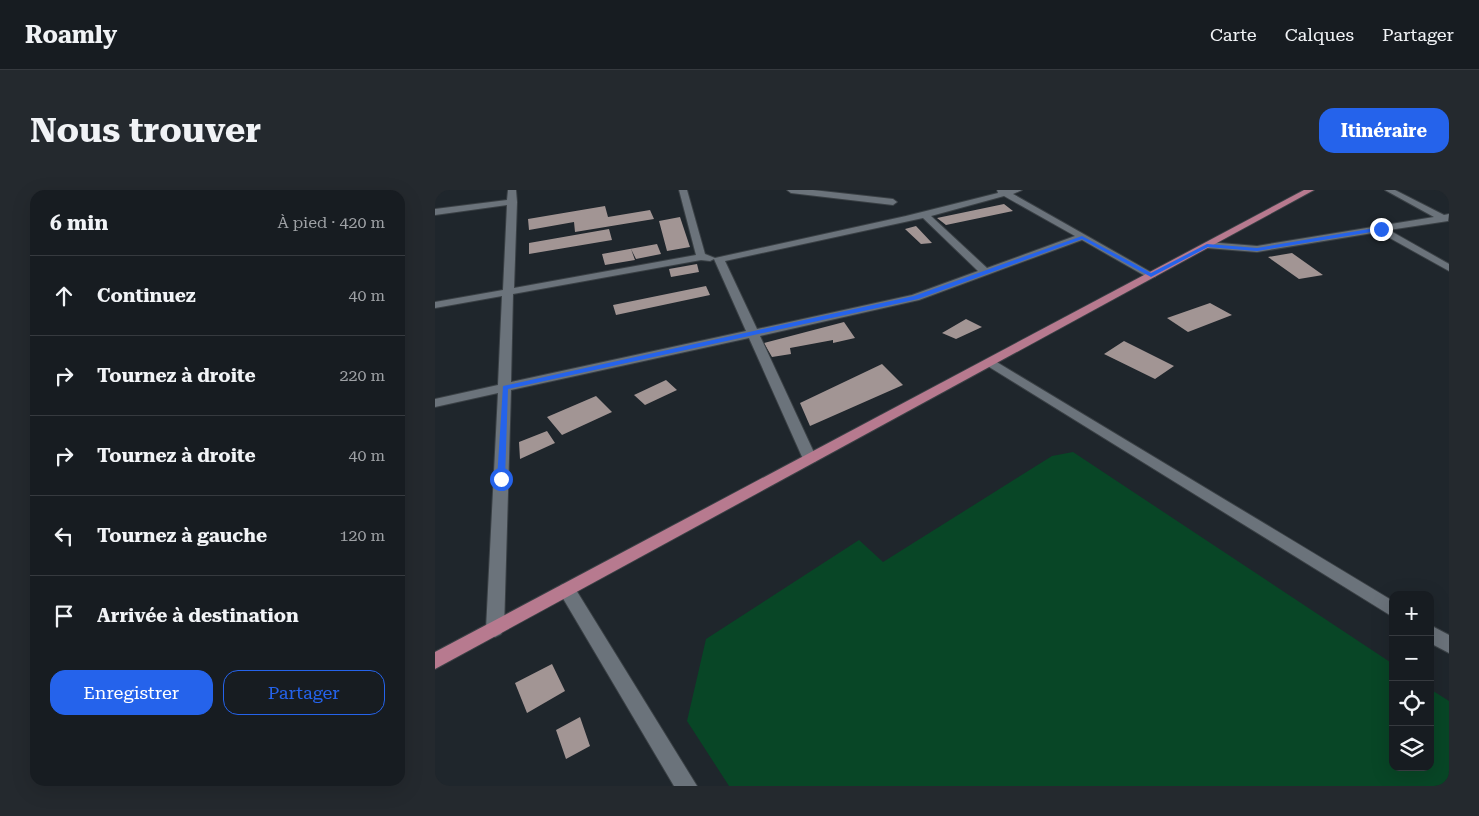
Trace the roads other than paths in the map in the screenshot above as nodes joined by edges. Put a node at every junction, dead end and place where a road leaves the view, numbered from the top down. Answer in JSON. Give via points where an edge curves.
{"nodes":[{"id":1,"x":683,"y":190,"type":"edge"},
{"id":2,"x":791,"y":190,"type":"edge"},
{"id":3,"x":882,"y":190,"type":"edge"},
{"id":4,"x":1018,"y":190,"type":"edge"},
{"id":5,"x":1309,"y":190,"type":"edge"},
{"id":6,"x":1389,"y":190,"type":"edge"},
{"id":7,"x":1002,"y":192,"type":"edge"},
{"id":8,"x":513,"y":196,"type":"edge"},
{"id":9,"x":893,"y":202,"type":"junction"},
{"id":10,"x":435,"y":212,"type":"edge"},
{"id":11,"x":924,"y":214,"type":"junction"},
{"id":12,"x":907,"y":219,"type":"junction"},
{"id":13,"x":1447,"y":219,"type":"edge"},
{"id":14,"x":1381,"y":229,"type":"junction"},
{"id":15,"x":1082,"y":237,"type":"junction"},
{"id":16,"x":1207,"y":245,"type":"junction"},
{"id":17,"x":701,"y":257,"type":"junction"},
{"id":18,"x":719,"y":259,"type":"junction"},
{"id":19,"x":1449,"y":268,"type":"edge"},
{"id":20,"x":986,"y":274,"type":"junction"},
{"id":21,"x":1151,"y":275,"type":"junction"},
{"id":22,"x":509,"y":292,"type":"junction"},
{"id":23,"x":435,"y":305,"type":"edge"},
{"id":24,"x":754,"y":333,"type":"junction"},
{"id":25,"x":990,"y":362,"type":"junction"},
{"id":26,"x":505,"y":388,"type":"junction"},
{"id":27,"x":435,"y":403,"type":"edge"},
{"id":28,"x":810,"y":459,"type":"junction"},
{"id":29,"x":567,"y":590,"type":"junction"},
{"id":30,"x":1389,"y":608,"type":"edge"},
{"id":31,"x":495,"y":629,"type":"junction"},
{"id":32,"x":1434,"y":636,"type":"edge"},
{"id":33,"x":1449,"y":645,"type":"edge"},
{"id":34,"x":435,"y":661,"type":"edge"},
{"id":35,"x":686,"y":786,"type":"edge"}],
"edges":[{"from":1,"to":17,"type":"street"},
{"from":2,"to":9,"type":"street"},
{"from":3,"to":9,"type":"street"},
{"from":4,"to":7,"type":"street"},
{"from":5,"to":16,"type":"main road"},
{"from":6,"to":13,"type":"street"},
{"from":7,"to":11,"type":"street"},
{"from":7,"to":15,"type":"street"},
{"from":8,"to":10,"type":"street"},
{"from":8,"to":22,"type":"street"},
{"from":9,"to":12,"type":"street"},
{"from":11,"to":12,"type":"street"},
{"from":11,"to":20,"type":"street"},
{"from":12,"to":18,"type":"street"},
{"from":13,"to":14,"type":"street"},
{"from":14,"to":16,"type":"street","via":[[1257,250]]},
{"from":14,"to":19,"type":"street"},
{"from":15,"to":20,"type":"street"},
{"from":15,"to":21,"type":"street"},
{"from":16,"to":21,"type":"main road"},
{"from":17,"to":18,"type":"street"},
{"from":17,"to":22,"type":"street"},
{"from":18,"to":24,"type":"street"},
{"from":20,"to":24,"type":"street","via":[[915,298]]},
{"from":21,"to":25,"type":"main road"},
{"from":22,"to":23,"type":"street"},
{"from":22,"to":26,"type":"street"},
{"from":24,"to":26,"type":"street"},
{"from":24,"to":28,"type":"street"},
{"from":25,"to":28,"type":"main road"},
{"from":25,"to":30,"type":"street"},
{"from":26,"to":27,"type":"street"},
{"from":26,"to":31,"type":"street"},
{"from":28,"to":29,"type":"main road"},
{"from":29,"to":31,"type":"main road"},
{"from":29,"to":35,"type":"street"},
{"from":31,"to":34,"type":"main road"},
{"from":32,"to":33,"type":"street"}]}
